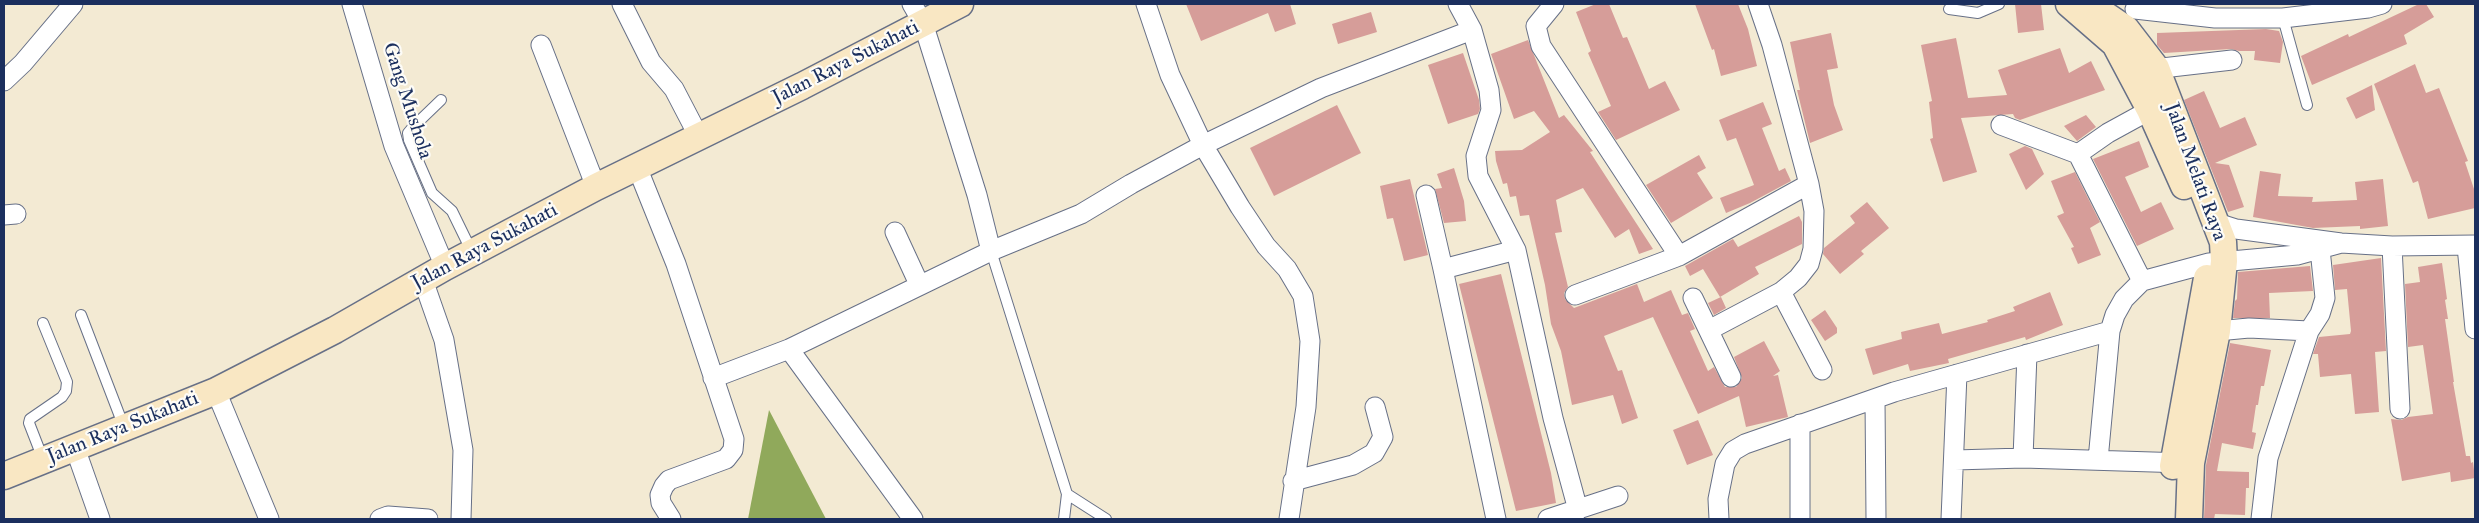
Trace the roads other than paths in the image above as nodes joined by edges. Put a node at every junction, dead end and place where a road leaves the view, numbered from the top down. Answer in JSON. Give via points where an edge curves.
{"nodes":[{"id":1,"x":73,"y":4,"type":"edge"},
{"id":2,"x":352,"y":4,"type":"edge"},
{"id":3,"x":622,"y":4,"type":"edge"},
{"id":4,"x":960,"y":4,"type":"edge"},
{"id":5,"x":1146,"y":4,"type":"edge"},
{"id":6,"x":1458,"y":4,"type":"edge"},
{"id":7,"x":1554,"y":4,"type":"edge"},
{"id":8,"x":1758,"y":4,"type":"edge"},
{"id":9,"x":1999,"y":4,"type":"edge"},
{"id":10,"x":2069,"y":4,"type":"edge"},
{"id":11,"x":2089,"y":4,"type":"edge"},
{"id":12,"x":2382,"y":4,"type":"edge"},
{"id":13,"x":2319,"y":9,"type":"edge"},
{"id":14,"x":1950,"y":10,"type":"dead end"},
{"id":15,"x":918,"y":13,"type":"edge"},
{"id":16,"x":2283,"y":18,"type":"junction"},
{"id":17,"x":2128,"y":21,"type":"edge"},
{"id":18,"x":1472,"y":30,"type":"junction"},
{"id":19,"x":541,"y":45,"type":"dead end"},
{"id":20,"x":2232,"y":60,"type":"dead end"},
{"id":21,"x":2144,"y":70,"type":"junction"},
{"id":22,"x":4,"y":81,"type":"edge"},
{"id":23,"x":441,"y":100,"type":"dead end"},
{"id":24,"x":2307,"y":105,"type":"dead end"},
{"id":25,"x":2150,"y":110,"type":"junction"},
{"id":26,"x":2001,"y":125,"type":"dead end"},
{"id":27,"x":699,"y":137,"type":"junction"},
{"id":28,"x":1203,"y":145,"type":"junction"},
{"id":29,"x":2078,"y":154,"type":"junction"},
{"id":30,"x":637,"y":167,"type":"junction"},
{"id":31,"x":1809,"y":184,"type":"junction"},
{"id":32,"x":596,"y":187,"type":"junction"},
{"id":33,"x":1426,"y":195,"type":"dead end"},
{"id":34,"x":2217,"y":223,"type":"junction"},
{"id":35,"x":895,"y":232,"type":"dead end"},
{"id":36,"x":2341,"y":243,"type":"junction"},
{"id":37,"x":2471,"y":245,"type":"edge"},
{"id":38,"x":2392,"y":246,"type":"junction"},
{"id":39,"x":2320,"y":249,"type":"junction"},
{"id":40,"x":1516,"y":250,"type":"junction"},
{"id":41,"x":991,"y":251,"type":"junction"},
{"id":42,"x":472,"y":252,"type":"junction"},
{"id":43,"x":1678,"y":256,"type":"junction"},
{"id":44,"x":2217,"y":262,"type":"junction"},
{"id":45,"x":445,"y":267,"type":"junction"},
{"id":46,"x":1443,"y":269,"type":"junction"},
{"id":47,"x":423,"y":280,"type":"junction"},
{"id":48,"x":2142,"y":281,"type":"junction"},
{"id":49,"x":918,"y":284,"type":"junction"},
{"id":50,"x":1781,"y":292,"type":"junction"},
{"id":51,"x":1575,"y":295,"type":"dead end"},
{"id":52,"x":1694,"y":298,"type":"dead end"},
{"id":53,"x":81,"y":315,"type":"dead end"},
{"id":54,"x":44,"y":323,"type":"dead end"},
{"id":55,"x":2475,"y":329,"type":"edge"},
{"id":56,"x":1709,"y":330,"type":"junction"},
{"id":57,"x":2110,"y":331,"type":"junction"},
{"id":58,"x":2217,"y":331,"type":"junction"},
{"id":59,"x":2309,"y":331,"type":"junction"},
{"id":60,"x":789,"y":349,"type":"junction"},
{"id":61,"x":2027,"y":354,"type":"junction"},
{"id":62,"x":1822,"y":370,"type":"dead end"},
{"id":63,"x":1957,"y":374,"type":"junction"},
{"id":64,"x":1731,"y":377,"type":"dead end"},
{"id":65,"x":713,"y":378,"type":"junction"},
{"id":66,"x":216,"y":391,"type":"junction"},
{"id":67,"x":1875,"y":399,"type":"junction"},
{"id":68,"x":1375,"y":407,"type":"dead end"},
{"id":69,"x":2400,"y":409,"type":"dead end"},
{"id":70,"x":1800,"y":424,"type":"junction"},
{"id":71,"x":124,"y":427,"type":"junction"},
{"id":72,"x":75,"y":448,"type":"junction"},
{"id":73,"x":2023,"y":458,"type":"junction"},
{"id":74,"x":43,"y":460,"type":"junction"},
{"id":75,"x":1955,"y":460,"type":"junction"},
{"id":76,"x":2098,"y":460,"type":"junction"},
{"id":77,"x":2182,"y":462,"type":"junction"},
{"id":78,"x":4,"y":476,"type":"edge"},
{"id":79,"x":1293,"y":481,"type":"junction"},
{"id":80,"x":1067,"y":494,"type":"junction"},
{"id":81,"x":1618,"y":496,"type":"dead end"},
{"id":82,"x":1578,"y":510,"type":"junction"},
{"id":83,"x":100,"y":519,"type":"edge"},
{"id":84,"x":268,"y":519,"type":"edge"},
{"id":85,"x":380,"y":519,"type":"edge"},
{"id":86,"x":428,"y":519,"type":"edge"},
{"id":87,"x":461,"y":519,"type":"edge"},
{"id":88,"x":671,"y":519,"type":"edge"},
{"id":89,"x":913,"y":519,"type":"edge"},
{"id":90,"x":1064,"y":519,"type":"edge"},
{"id":91,"x":1106,"y":519,"type":"edge"},
{"id":92,"x":1289,"y":519,"type":"edge"},
{"id":93,"x":1496,"y":519,"type":"edge"},
{"id":94,"x":1548,"y":519,"type":"edge"},
{"id":95,"x":1718,"y":519,"type":"edge"},
{"id":96,"x":1800,"y":519,"type":"edge"},
{"id":97,"x":1876,"y":519,"type":"edge"},
{"id":98,"x":1951,"y":519,"type":"edge"},
{"id":99,"x":2171,"y":519,"type":"edge"},
{"id":100,"x":2189,"y":519,"type":"edge"},
{"id":101,"x":2261,"y":519,"type":"edge"}],
"edges":[{"from":1,"to":22,"type":"street"},
{"from":2,"to":45,"type":"street","name":"Gang Mushola","via":[[394,146]]},
{"from":3,"to":27,"type":"street","via":[[651,62],[674,89]]},
{"from":4,"to":15,"type":"street","name":"Jalan Raya Sukahati"},
{"from":5,"to":28,"type":"street","via":[[1170,74]]},
{"from":6,"to":18,"type":"street"},
{"from":7,"to":43,"type":"street","via":[[1536,26],[1541,46]]},
{"from":8,"to":31,"type":"street"},
{"from":9,"to":14,"type":"lane","via":[[1978,13]]},
{"from":10,"to":17,"type":"street","name":"Jalan Melati Raya"},
{"from":11,"to":17,"type":"street","name":"Jalan Melati Raya"},
{"from":12,"to":13,"type":"street","via":[[2368,8]]},
{"from":13,"to":16,"type":"street"},
{"from":15,"to":27,"type":"street","name":"Jalan Raya Sukahati"},
{"from":15,"to":41,"type":"street","via":[[977,195]]},
{"from":16,"to":17,"type":"street"},
{"from":16,"to":24,"type":"lane"},
{"from":17,"to":21,"type":"street","name":"Jalan Melati Raya"},
{"from":18,"to":28,"type":"street","via":[[1321,88]]},
{"from":18,"to":40,"type":"street","via":[[1489,90],[1491,110],[1476,156],[1478,176]]},
{"from":19,"to":32,"type":"street"},
{"from":20,"to":21,"type":"street"},
{"from":21,"to":25,"type":"street","name":"Jalan Melati Raya"},
{"from":21,"to":34,"type":"street","name":"Jalan Melati Raya"},
{"from":23,"to":42,"type":"lane","via":[[408,133],[409,140],[432,193],[452,211]]},
{"from":25,"to":29,"type":"street"},
{"from":25,"to":44,"type":"street","name":"Jalan Melati Raya"},
{"from":26,"to":29,"type":"street"},
{"from":27,"to":30,"type":"street","name":"Jalan Raya Sukahati"},
{"from":28,"to":41,"type":"street","via":[[1081,214]]},
{"from":28,"to":79,"type":"street","via":[[1240,207],[1266,246],[1287,269],[1303,296],[1310,341],[1306,407]]},
{"from":29,"to":48,"type":"street"},
{"from":30,"to":32,"type":"street","name":"Jalan Raya Sukahati"},
{"from":30,"to":65,"type":"street","via":[[676,264]]},
{"from":31,"to":43,"type":"street"},
{"from":31,"to":50,"type":"street","via":[[1814,211],[1813,249],[1798,278]]},
{"from":32,"to":42,"type":"street","name":"Jalan Raya Sukahati"},
{"from":33,"to":46,"type":"street"},
{"from":34,"to":36,"type":"street","via":[[2236,229]]},
{"from":34,"to":44,"type":"street","name":"Jalan Melati Raya","via":[[2223,242]]},
{"from":35,"to":49,"type":"street"},
{"from":36,"to":38,"type":"street"},
{"from":36,"to":39,"type":"street"},
{"from":37,"to":38,"type":"street"},
{"from":37,"to":55,"type":"street"},
{"from":38,"to":69,"type":"street"},
{"from":39,"to":44,"type":"street","via":[[2297,255]]},
{"from":39,"to":59,"type":"street","via":[[2325,298]]},
{"from":40,"to":46,"type":"street"},
{"from":40,"to":82,"type":"street","via":[[1553,418]]},
{"from":41,"to":49,"type":"street"},
{"from":41,"to":80,"type":"lane"},
{"from":42,"to":45,"type":"street","name":"Jalan Raya Sukahati"},
{"from":43,"to":51,"type":"street"},
{"from":44,"to":48,"type":"street"},
{"from":44,"to":58,"type":"street","name":"Jalan Melati Raya"},
{"from":44,"to":77,"type":"street","name":"Jalan Melati Raya"},
{"from":45,"to":47,"type":"street","name":"Jalan Raya Sukahati"},
{"from":46,"to":93,"type":"street"},
{"from":47,"to":66,"type":"street","name":"Jalan Raya Sukahati"},
{"from":47,"to":87,"type":"street","via":[[444,340],[463,450]]},
{"from":48,"to":57,"type":"street","via":[[2124,299]]},
{"from":49,"to":60,"type":"street"},
{"from":50,"to":56,"type":"street"},
{"from":50,"to":62,"type":"street"},
{"from":52,"to":56,"type":"street"},
{"from":53,"to":71,"type":"lane"},
{"from":54,"to":74,"type":"lane","via":[[67,382],[62,396],[30,419]]},
{"from":56,"to":64,"type":"street"},
{"from":57,"to":61,"type":"street"},
{"from":57,"to":76,"type":"street"},
{"from":58,"to":59,"type":"street","via":[[2249,328]]},
{"from":58,"to":77,"type":"street","name":"Jalan Melati Raya"},
{"from":59,"to":101,"type":"street","via":[[2268,458]]},
{"from":60,"to":65,"type":"street"},
{"from":60,"to":89,"type":"street"},
{"from":61,"to":63,"type":"street"},
{"from":61,"to":73,"type":"street"},
{"from":63,"to":67,"type":"street"},
{"from":63,"to":75,"type":"street"},
{"from":65,"to":88,"type":"street","via":[[734,439],[734,450],[726,458],[669,480],[660,494],[661,503]]},
{"from":66,"to":71,"type":"street","name":"Jalan Raya Sukahati"},
{"from":66,"to":84,"type":"street"},
{"from":67,"to":70,"type":"street"},
{"from":67,"to":97,"type":"street"},
{"from":68,"to":79,"type":"street","via":[[1383,437],[1374,453],[1353,465]]},
{"from":70,"to":95,"type":"street","via":[[1733,451],[1725,464],[1718,499]]},
{"from":70,"to":96,"type":"street"},
{"from":71,"to":72,"type":"street","name":"Jalan Raya Sukahati"},
{"from":72,"to":74,"type":"street","name":"Jalan Raya Sukahati"},
{"from":72,"to":83,"type":"street"},
{"from":73,"to":75,"type":"street"},
{"from":73,"to":76,"type":"street"},
{"from":74,"to":78,"type":"street","name":"Jalan Raya Sukahati"},
{"from":75,"to":98,"type":"street"},
{"from":76,"to":77,"type":"street"},
{"from":77,"to":99,"type":"street","name":"Jalan Melati Raya"},
{"from":77,"to":100,"type":"street","name":"Jalan Melati Raya"},
{"from":79,"to":92,"type":"street"},
{"from":80,"to":90,"type":"lane"},
{"from":80,"to":91,"type":"lane"},
{"from":81,"to":82,"type":"street"},
{"from":82,"to":94,"type":"street"},
{"from":85,"to":86,"type":"street","via":[[388,516]]}]}
